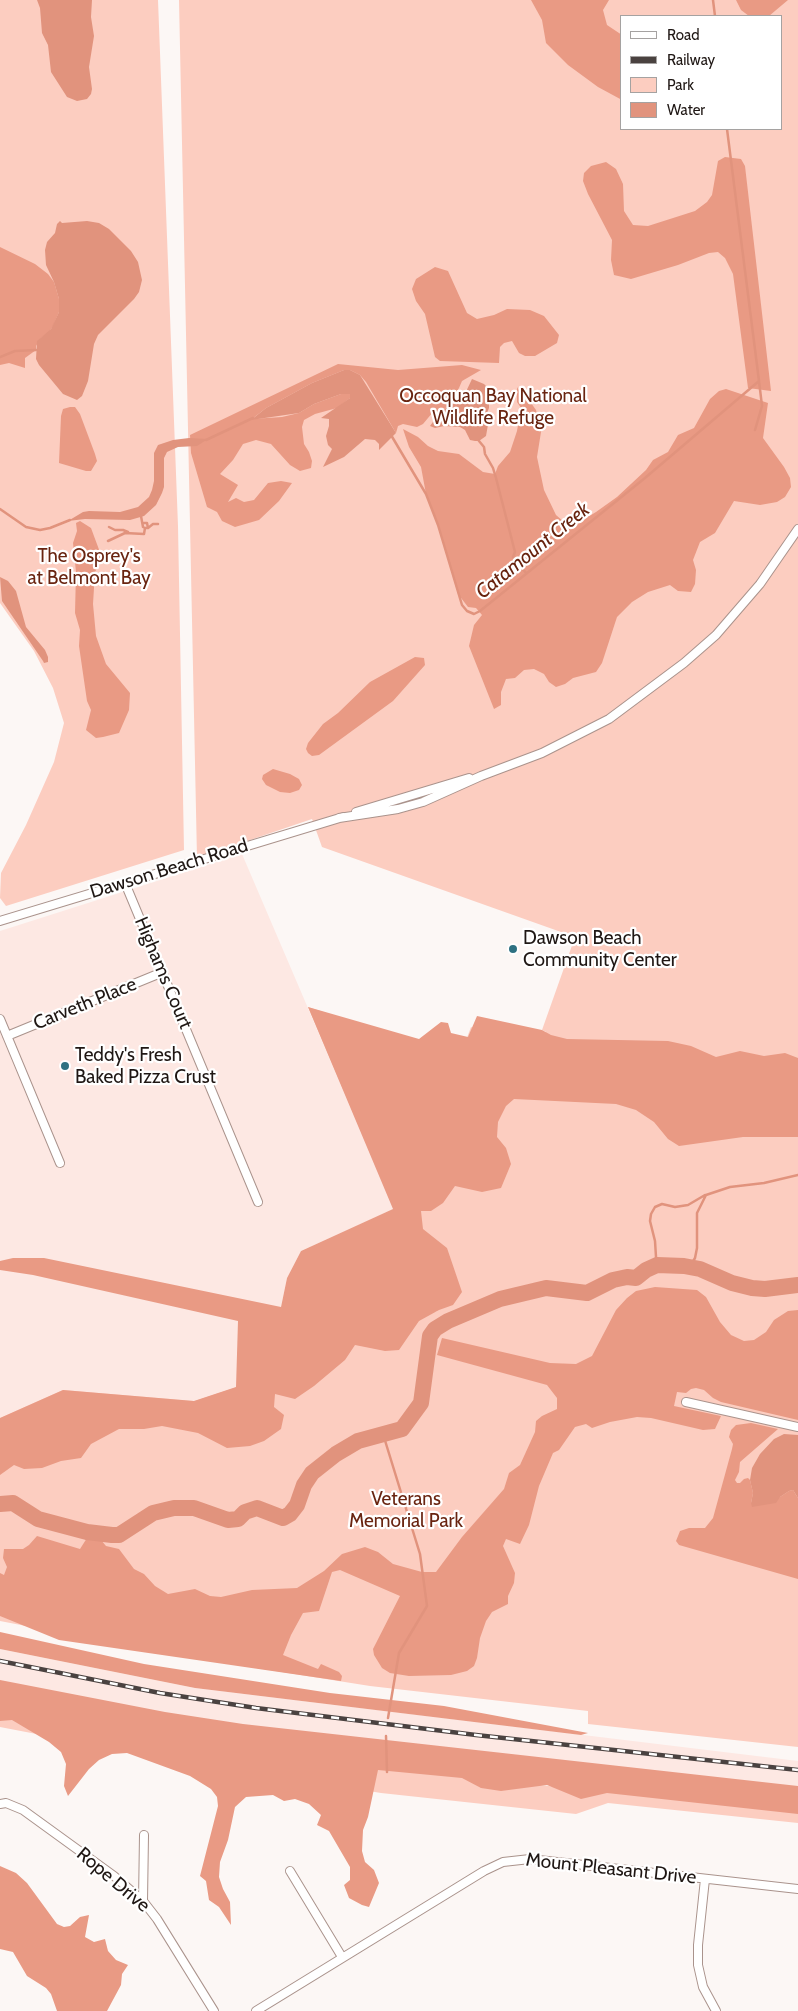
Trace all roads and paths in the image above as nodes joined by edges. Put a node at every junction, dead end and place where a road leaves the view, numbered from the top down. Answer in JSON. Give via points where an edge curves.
{"nodes":[{"id":1,"x":798,"y":528,"type":"edge"},
{"id":2,"x":125,"y":883,"type":"junction"},
{"id":3,"x":0,"y":921,"type":"edge"},
{"id":4,"x":162,"y":972,"type":"junction"},
{"id":5,"x":0,"y":1018,"type":"edge"},
{"id":6,"x":7,"y":1036,"type":"junction"},
{"id":7,"x":60,"y":1163,"type":"dead end"},
{"id":8,"x":258,"y":1202,"type":"dead end"},
{"id":9,"x":686,"y":1402,"type":"dead end"},
{"id":10,"x":798,"y":1427,"type":"edge"},
{"id":11,"x":0,"y":1804,"type":"edge"},
{"id":12,"x":144,"y":1835,"type":"dead end"},
{"id":13,"x":290,"y":1871,"type":"dead end"},
{"id":14,"x":705,"y":1879,"type":"junction"},
{"id":15,"x":798,"y":1889,"type":"edge"},
{"id":16,"x":144,"y":1901,"type":"junction"},
{"id":17,"x":342,"y":1957,"type":"junction"},
{"id":18,"x":214,"y":2011,"type":"edge"},
{"id":19,"x":256,"y":2011,"type":"edge"},
{"id":20,"x":716,"y":2011,"type":"edge"}],
"edges":[{"from":1,"to":2,"type":"street","name":"Dawson Beach Road","via":[[779,558],[716,634],[684,663],[608,719],[542,753],[436,797],[403,808],[339,818]]},
{"from":2,"to":3,"type":"street","name":"Dawson Beach Road"},
{"from":2,"to":4,"type":"street","name":"Highams Court"},
{"from":4,"to":6,"type":"street","name":"Carveth Place"},
{"from":4,"to":8,"type":"street","name":"Highams Court"},
{"from":5,"to":6,"type":"street"},
{"from":6,"to":7,"type":"street"},
{"from":9,"to":10,"type":"street"},
{"from":11,"to":16,"type":"street","name":"Rope Drive","via":[[23,1810]]},
{"from":12,"to":16,"type":"street"},
{"from":13,"to":17,"type":"street"},
{"from":14,"to":15,"type":"street","name":"Mount Pleasant Drive"},
{"from":14,"to":17,"type":"street","name":"Mount Pleasant Drive","via":[[530,1859],[503,1862]]},
{"from":14,"to":20,"type":"street","via":[[698,1965],[703,1987]]},
{"from":16,"to":18,"type":"street","name":"Rope Drive"},
{"from":17,"to":19,"type":"street","name":"Mount Pleasant Drive"}]}
